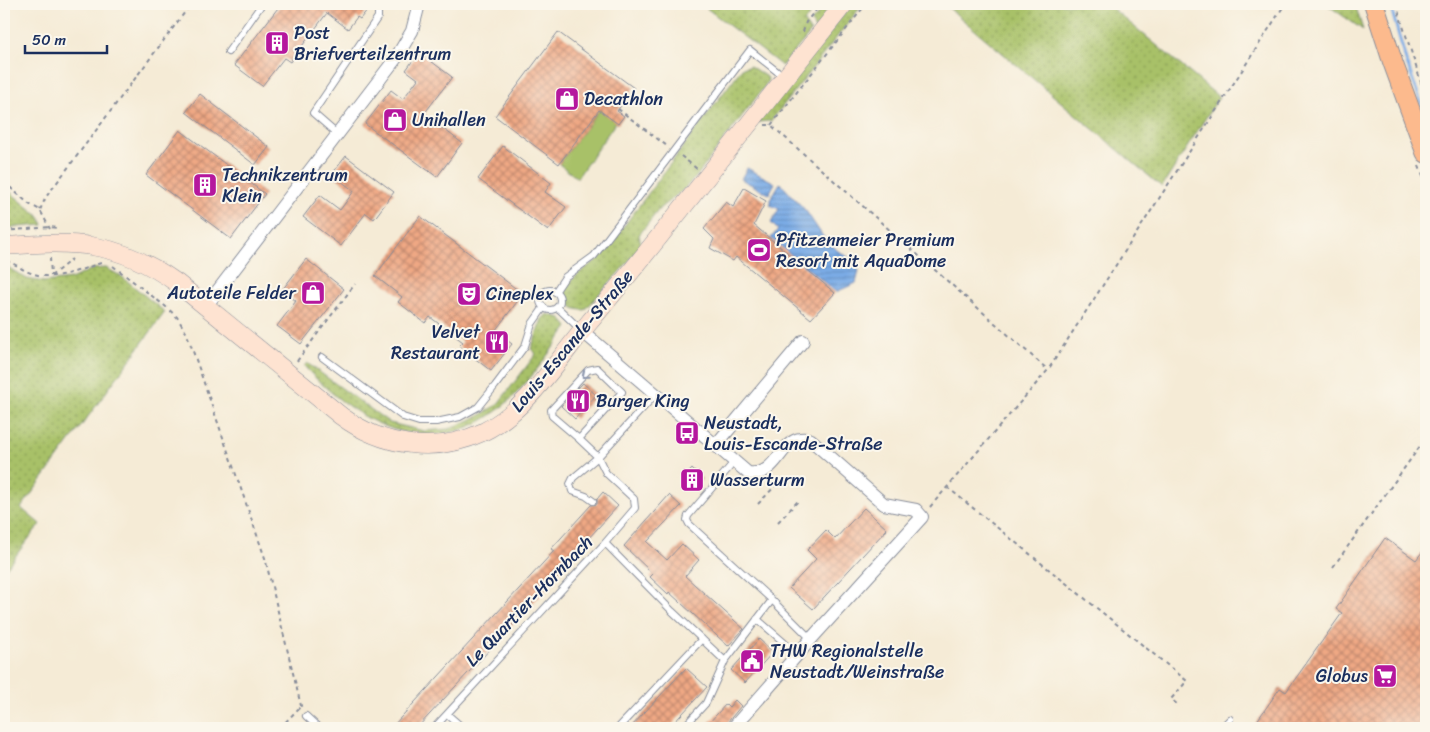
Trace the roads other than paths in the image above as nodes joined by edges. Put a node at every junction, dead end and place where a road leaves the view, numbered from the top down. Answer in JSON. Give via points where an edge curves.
{"nodes":[{"id":1,"x":262,"y":4,"type":"edge"},
{"id":2,"x":378,"y":4,"type":"edge"},
{"id":3,"x":418,"y":4,"type":"edge"},
{"id":4,"x":844,"y":4,"type":"edge"},
{"id":5,"x":1374,"y":4,"type":"edge"},
{"id":6,"x":228,"y":52,"type":"dead end"},
{"id":7,"x":784,"y":78,"type":"junction"},
{"id":8,"x":337,"y":134,"type":"junction"},
{"id":9,"x":1426,"y":153,"type":"edge"},
{"id":10,"x":4,"y":246,"type":"edge"},
{"id":11,"x":555,"y":292,"type":"junction"},
{"id":12,"x":206,"y":306,"type":"junction"},
{"id":13,"x":557,"y":306,"type":"junction"},
{"id":14,"x":544,"y":307,"type":"junction"},
{"id":15,"x":582,"y":331,"type":"junction"},
{"id":16,"x":803,"y":341,"type":"dead end"},
{"id":17,"x":322,"y":357,"type":"dead end"},
{"id":18,"x":656,"y":394,"type":"junction"},
{"id":19,"x":579,"y":439,"type":"junction"},
{"id":20,"x":715,"y":446,"type":"junction"},
{"id":21,"x":598,"y":457,"type":"junction"},
{"id":22,"x":734,"y":462,"type":"junction"},
{"id":23,"x":593,"y":501,"type":"dead end"},
{"id":24,"x":605,"y":542,"type":"junction"},
{"id":25,"x":772,"y":600,"type":"junction"},
{"id":26,"x":757,"y":619,"type":"junction"},
{"id":27,"x":702,"y":639,"type":"junction"},
{"id":28,"x":811,"y":639,"type":"junction"},
{"id":29,"x":787,"y":645,"type":"dead end"},
{"id":30,"x":726,"y":661,"type":"junction"},
{"id":31,"x":447,"y":714,"type":"junction"},
{"id":32,"x":306,"y":716,"type":"road end"},
{"id":33,"x":1230,"y":719,"type":"dead end"},
{"id":34,"x":319,"y":728,"type":"edge"},
{"id":35,"x":434,"y":728,"type":"edge"},
{"id":36,"x":463,"y":728,"type":"edge"},
{"id":37,"x":618,"y":728,"type":"edge"},
{"id":38,"x":684,"y":728,"type":"edge"},
{"id":39,"x":733,"y":728,"type":"edge"},
{"id":40,"x":1221,"y":728,"type":"edge"}],
"edges":[{"from":1,"to":6,"type":"lane"},
{"from":2,"to":8,"type":"lane","via":[[378,16],[313,113]]},
{"from":3,"to":8,"type":"street","via":[[412,31],[400,51]]},
{"from":4,"to":7,"type":"street","name":"Louis-Escande-Straße"},
{"from":5,"to":9,"type":"main road"},
{"from":7,"to":11,"type":"lane","via":[[750,50],[594,256],[565,277]]},
{"from":7,"to":15,"type":"street","name":"Louis-Escande-Straße"},
{"from":8,"to":12,"type":"street"},
{"from":10,"to":12,"type":"street","name":"Louis-Escande-Straße","via":[[50,235],[129,255],[166,275]]},
{"from":11,"to":13,"type":"lane","via":[[559,300]]},
{"from":11,"to":14,"type":"lane","via":[[542,294],[540,300]]},
{"from":12,"to":15,"type":"street","name":"Louis-Escande-Straße","via":[[340,416],[364,431],[402,444],[443,444],[482,433],[525,400]]},
{"from":13,"to":14,"type":"lane","via":[[549,310]]},
{"from":13,"to":15,"type":"lane"},
{"from":14,"to":17,"type":"lane","via":[[532,324],[525,346],[495,386],[478,407],[460,417],[436,422],[402,417]]},
{"from":15,"to":18,"type":"street"},
{"from":16,"to":20,"type":"street"},
{"from":18,"to":20,"type":"street"},
{"from":18,"to":21,"type":"lane"},
{"from":19,"to":19,"type":"lane","one_way":true,"via":[[622,392],[597,368],[588,370],[552,410],[552,416]]},
{"from":19,"to":21,"type":"lane"},
{"from":20,"to":22,"type":"street"},
{"from":21,"to":23,"type":"lane","via":[[570,484],[572,491]]},
{"from":21,"to":24,"type":"lane","via":[[606,473],[634,500],[635,508]]},
{"from":22,"to":25,"type":"lane","via":[[687,520]]},
{"from":22,"to":28,"type":"street","via":[[748,473],[758,475],[801,437],[811,440],[884,504],[916,510],[922,517]]},
{"from":24,"to":27,"type":"lane","name":"Le Quartier-Hornbach"},
{"from":24,"to":31,"type":"lane","name":"Le Quartier-Hornbach"},
{"from":25,"to":26,"type":"lane"},
{"from":25,"to":28,"type":"lane"},
{"from":26,"to":29,"type":"lane"},
{"from":26,"to":30,"type":"lane"},
{"from":27,"to":30,"type":"lane","name":"Le Quartier-Hornbach"},
{"from":27,"to":37,"type":"lane"},
{"from":28,"to":39,"type":"street"},
{"from":30,"to":38,"type":"lane","via":[[706,703]]},
{"from":31,"to":35,"type":"lane","name":"Le Quartier-Hornbach"},
{"from":31,"to":36,"type":"lane"},
{"from":32,"to":34,"type":"lane"},
{"from":33,"to":40,"type":"lane"}]}
